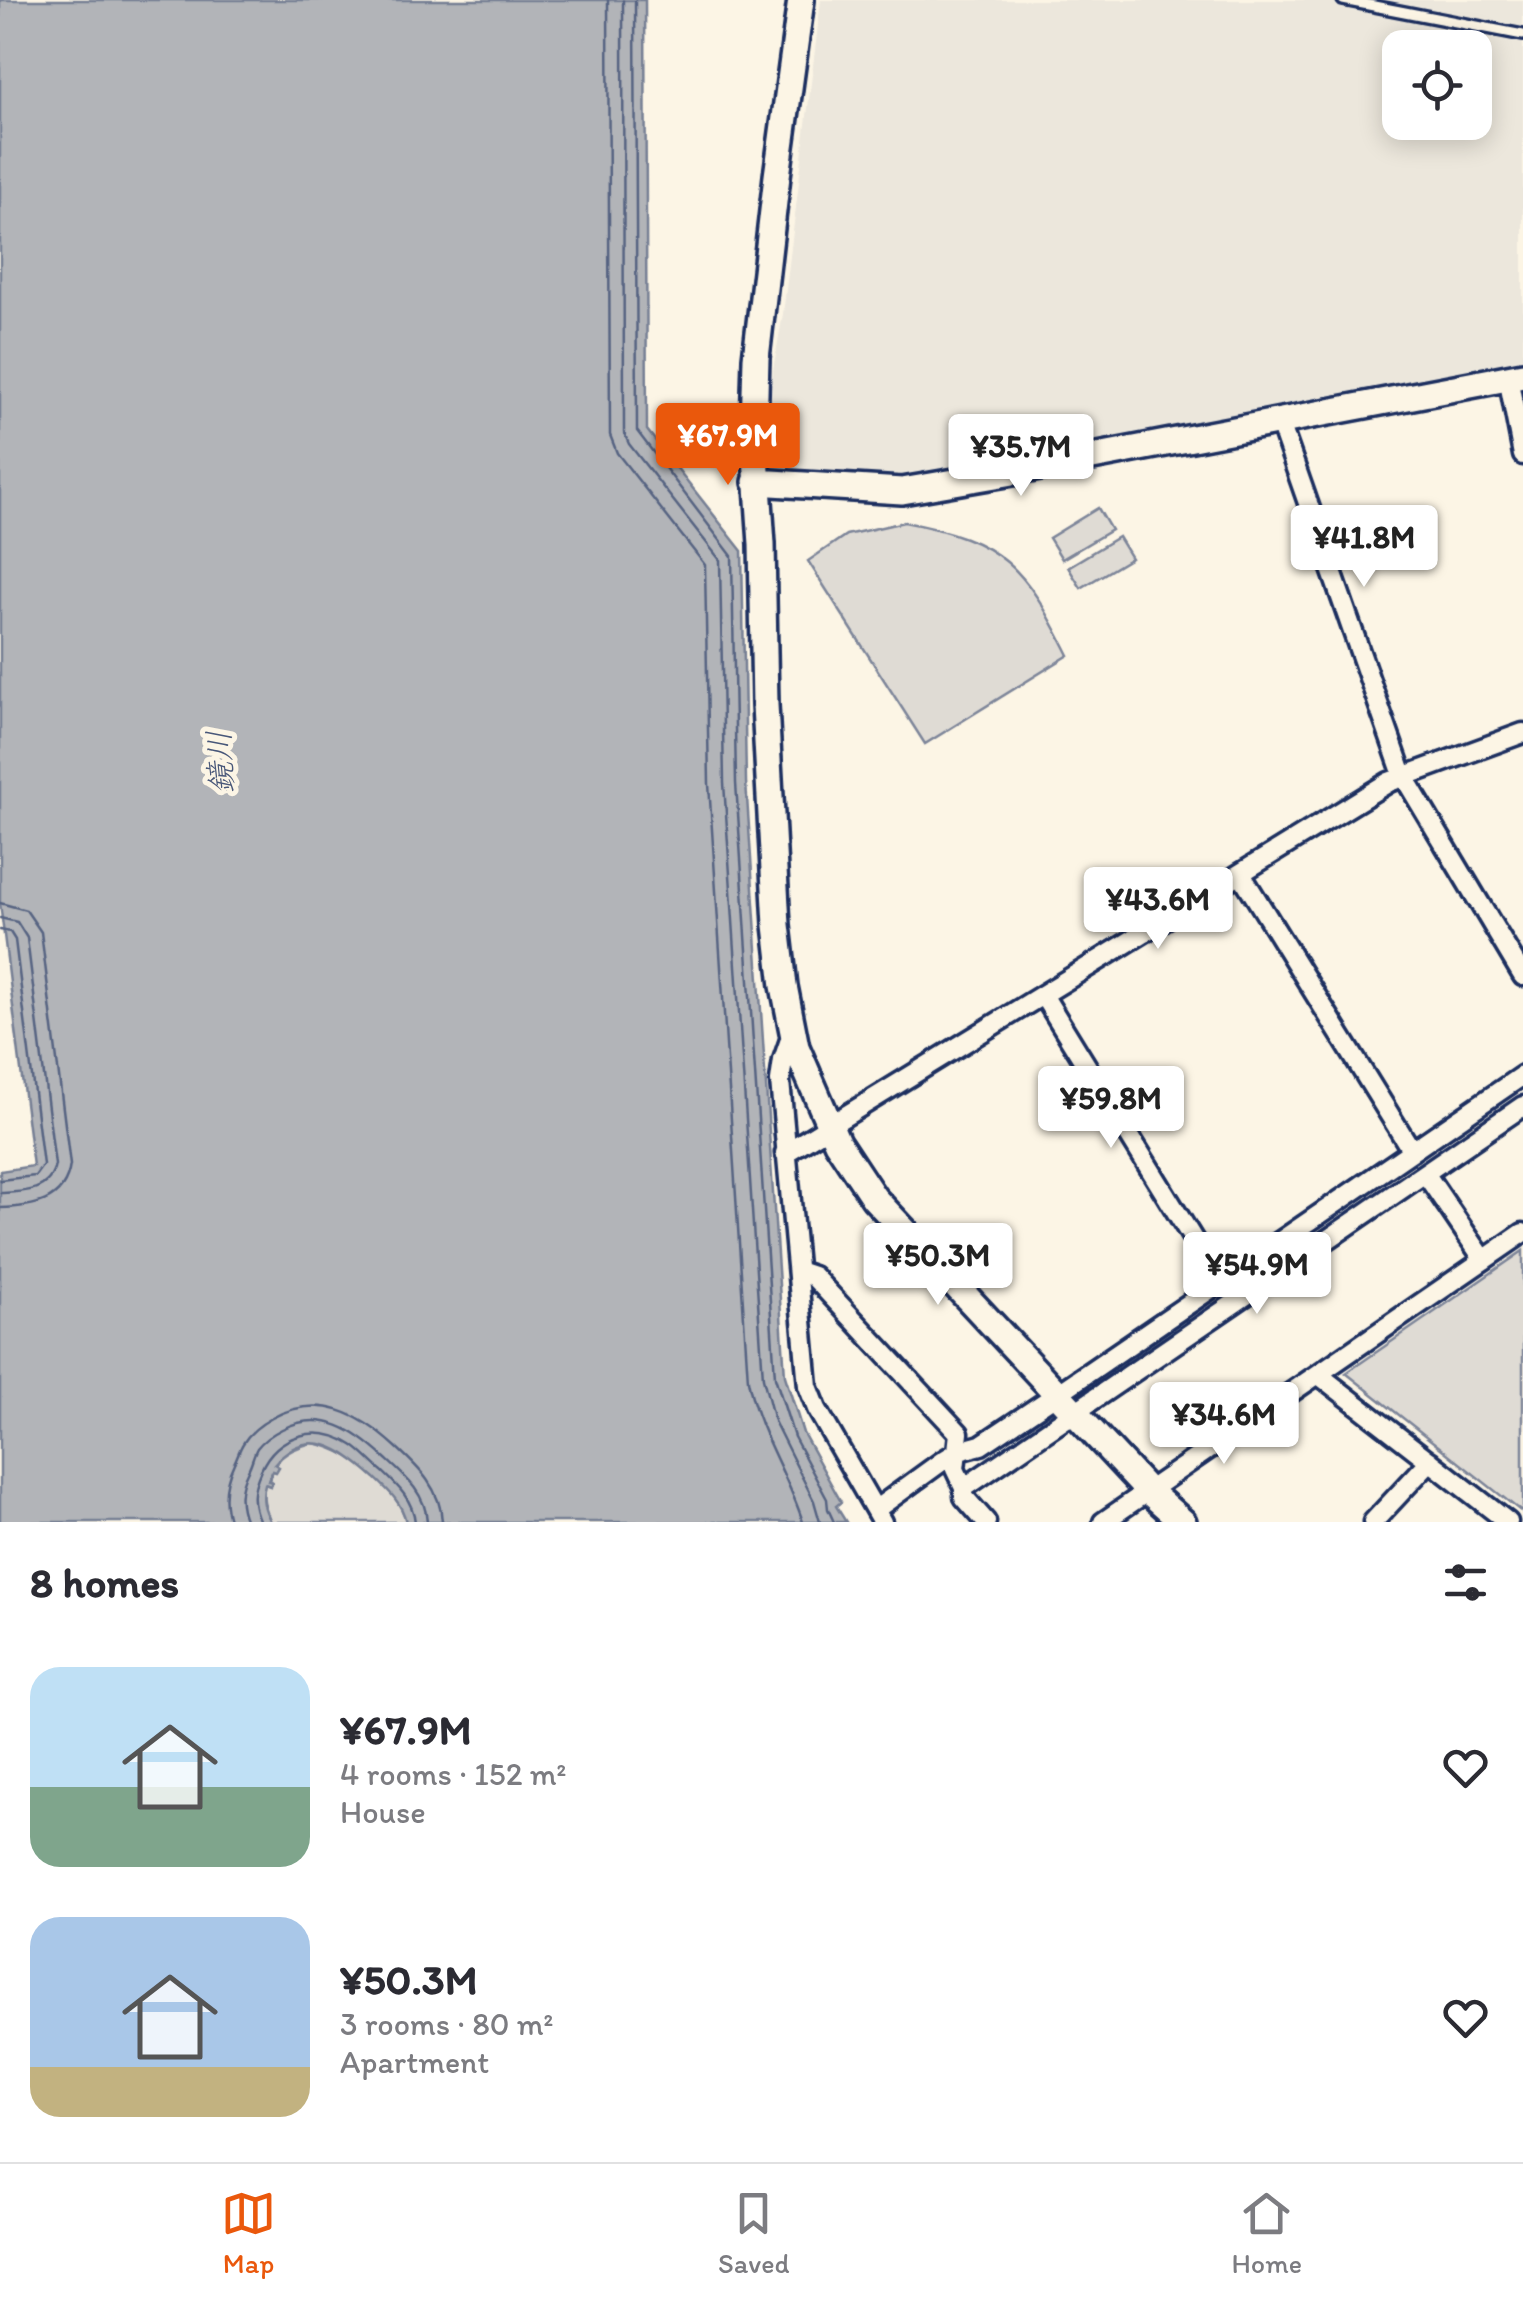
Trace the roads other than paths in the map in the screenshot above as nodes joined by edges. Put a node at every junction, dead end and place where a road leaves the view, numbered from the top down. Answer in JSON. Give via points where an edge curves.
{"nodes":[{"id":1,"x":801,"y":0,"type":"edge"},
{"id":2,"x":1343,"y":0,"type":"edge"},
{"id":3,"x":1523,"y":36,"type":"edge"},
{"id":4,"x":1516,"y":376,"type":"edge"},
{"id":5,"x":1279,"y":420,"type":"junction"},
{"id":6,"x":1523,"y":456,"type":"edge"},
{"id":7,"x":756,"y":482,"type":"junction"},
{"id":8,"x":1523,"y":733,"type":"edge"},
{"id":9,"x":1404,"y":775,"type":"junction"},
{"id":10,"x":1241,"y":874,"type":"junction"},
{"id":11,"x":1523,"y":976,"type":"edge"},
{"id":12,"x":1043,"y":995,"type":"junction"},
{"id":13,"x":793,"y":1030,"type":"junction"},
{"id":14,"x":1523,"y":1075,"type":"edge"},
{"id":15,"x":1523,"y":1106,"type":"edge"},
{"id":16,"x":829,"y":1126,"type":"junction"},
{"id":17,"x":1412,"y":1151,"type":"junction"},
{"id":18,"x":785,"y":1153,"type":"junction"},
{"id":19,"x":1425,"y":1173,"type":"junction"},
{"id":20,"x":1523,"y":1233,"type":"edge"},
{"id":21,"x":1484,"y":1260,"type":"junction"},
{"id":22,"x":798,"y":1272,"type":"junction"},
{"id":23,"x":1220,"y":1282,"type":"junction"},
{"id":24,"x":1319,"y":1375,"type":"junction"},
{"id":25,"x":1066,"y":1403,"type":"junction"},
{"id":26,"x":960,"y":1451,"type":"junction"},
{"id":27,"x":1430,"y":1461,"type":"junction"},
{"id":28,"x":964,"y":1488,"type":"junction"},
{"id":29,"x":1147,"y":1490,"type":"junction"},
{"id":30,"x":879,"y":1516,"type":"edge"},
{"id":31,"x":986,"y":1522,"type":"edge"},
{"id":32,"x":1102,"y":1522,"type":"edge"},
{"id":33,"x":1183,"y":1522,"type":"edge"},
{"id":34,"x":1373,"y":1522,"type":"edge"},
{"id":35,"x":1508,"y":1522,"type":"edge"}],
"edges":[{"from":1,"to":7,"type":"street","via":[[756,358]]},
{"from":2,"to":3,"type":"lane"},
{"from":4,"to":5,"type":"street"},
{"from":4,"to":6,"type":"street"},
{"from":5,"to":7,"type":"street","via":[[902,490]]},
{"from":5,"to":9,"type":"street"},
{"from":7,"to":13,"type":"street","via":[[778,925]]},
{"from":8,"to":9,"type":"street"},
{"from":9,"to":10,"type":"street"},
{"from":9,"to":11,"type":"street"},
{"from":10,"to":12,"type":"street"},
{"from":10,"to":17,"type":"street"},
{"from":12,"to":16,"type":"street"},
{"from":12,"to":23,"type":"street"},
{"from":13,"to":16,"type":"street"},
{"from":13,"to":18,"type":"street","via":[[780,1081]]},
{"from":14,"to":17,"type":"street"},
{"from":15,"to":19,"type":"street"},
{"from":16,"to":18,"type":"street"},
{"from":16,"to":25,"type":"street","via":[[874,1198]]},
{"from":17,"to":23,"type":"street"},
{"from":18,"to":22,"type":"street"},
{"from":19,"to":21,"type":"street"},
{"from":19,"to":25,"type":"street"},
{"from":20,"to":21,"type":"street"},
{"from":21,"to":24,"type":"street"},
{"from":22,"to":26,"type":"street","via":[[813,1276],[959,1433]]},
{"from":22,"to":30,"type":"street","via":[[808,1386]]},
{"from":23,"to":25,"type":"street"},
{"from":24,"to":27,"type":"street"},
{"from":24,"to":29,"type":"street"},
{"from":25,"to":26,"type":"street"},
{"from":25,"to":28,"type":"street"},
{"from":25,"to":29,"type":"street"},
{"from":26,"to":28,"type":"street","via":[[955,1469]]},
{"from":26,"to":30,"type":"street"},
{"from":27,"to":34,"type":"street"},
{"from":27,"to":35,"type":"street"},
{"from":28,"to":31,"type":"street"},
{"from":29,"to":32,"type":"street"},
{"from":29,"to":33,"type":"street"}]}
